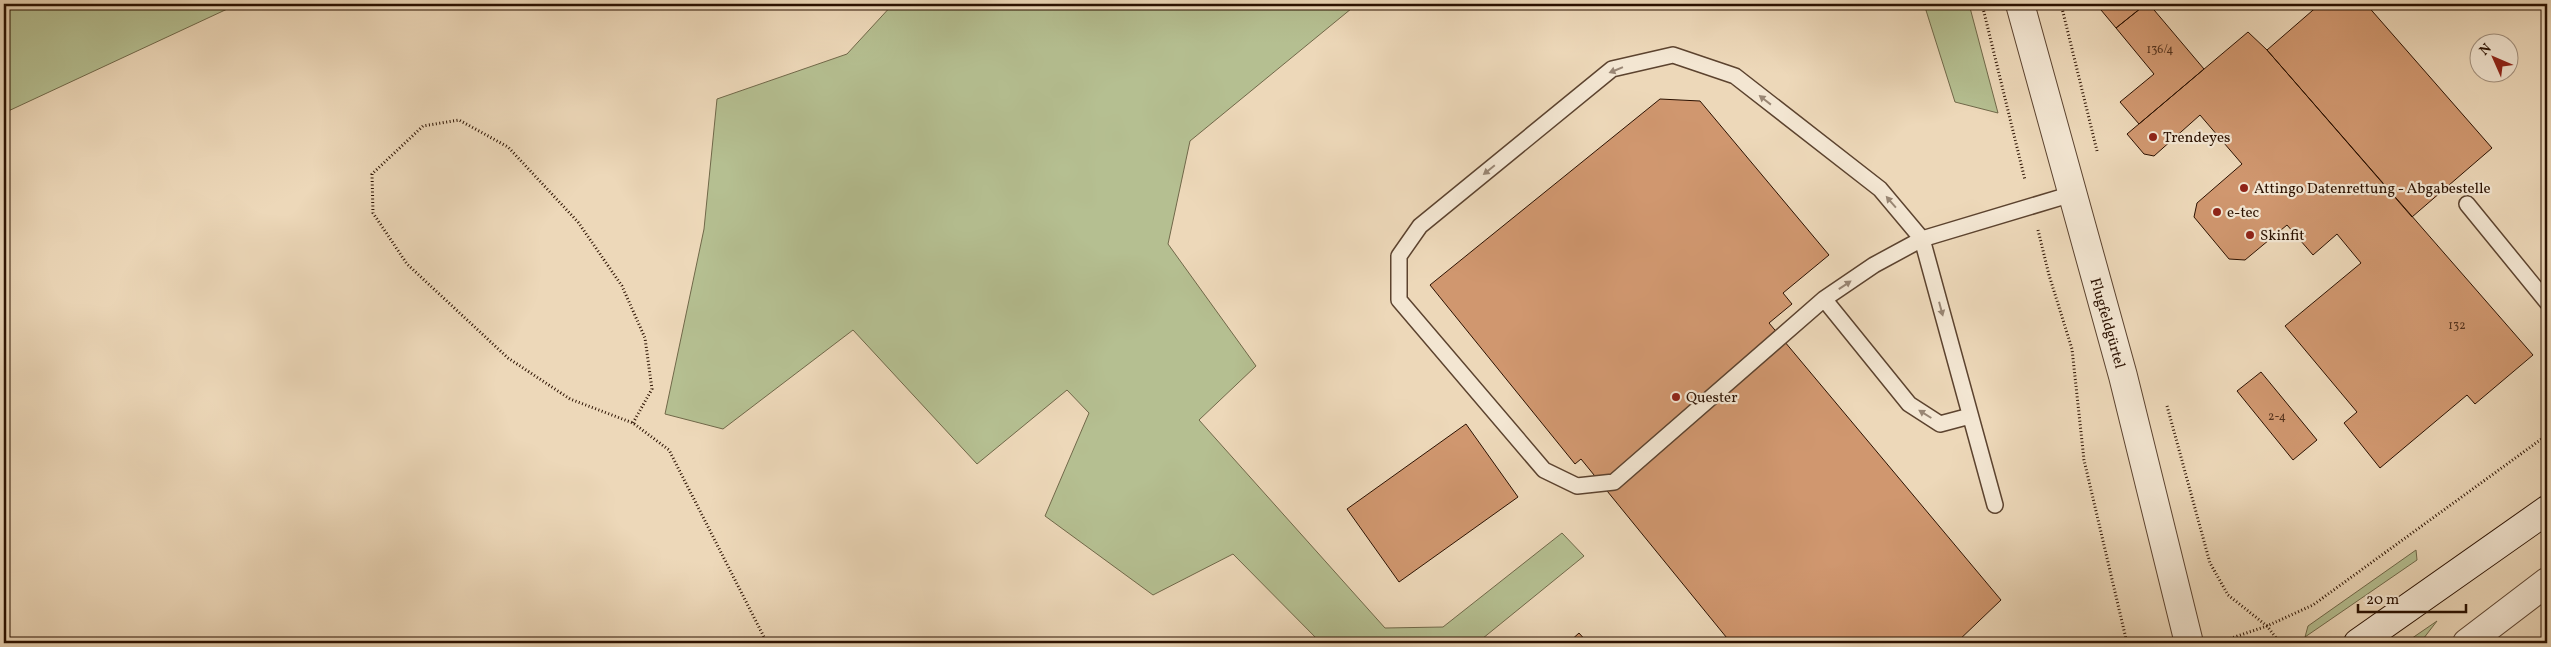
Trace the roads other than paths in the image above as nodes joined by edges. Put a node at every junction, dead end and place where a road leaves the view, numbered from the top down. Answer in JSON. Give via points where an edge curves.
{"nodes":[{"id":1,"x":2020,"y":4,"type":"edge"},
{"id":2,"x":2072,"y":194,"type":"junction"},
{"id":3,"x":2468,"y":204,"type":"dead end"},
{"id":4,"x":1922,"y":238,"type":"junction"},
{"id":5,"x":1824,"y":299,"type":"junction"},
{"id":6,"x":2547,"y":302,"type":"edge"},
{"id":7,"x":1970,"y":416,"type":"junction"},
{"id":8,"x":1995,"y":505,"type":"dead end"},
{"id":9,"x":2547,"y":510,"type":"edge"},
{"id":10,"x":2547,"y":582,"type":"edge"},
{"id":11,"x":2189,"y":643,"type":"edge"},
{"id":12,"x":2358,"y":643,"type":"edge"},
{"id":13,"x":2467,"y":643,"type":"edge"}],
"edges":[{"from":1,"to":2,"type":"street","name":"Flugfeldgürtel"},
{"from":2,"to":4,"type":"lane"},
{"from":2,"to":11,"type":"street","name":"Flugfeldgürtel","via":[[2123,376]]},
{"from":3,"to":6,"type":"lane"},
{"from":5,"to":4,"type":"lane","one_way":true},
{"from":4,"to":5,"type":"lane","one_way":true,"via":[[1880,190],[1735,76],[1673,55],[1612,70],[1420,226],[1399,256],[1399,300],[1544,470],[1577,486],[1614,482]]},
{"from":4,"to":7,"type":"lane","one_way":true},
{"from":7,"to":5,"type":"lane","one_way":true,"via":[[1940,424],[1909,404]]},
{"from":7,"to":8,"type":"lane"},
{"from":9,"to":12,"type":"street"},
{"from":10,"to":13,"type":"street"}]}
